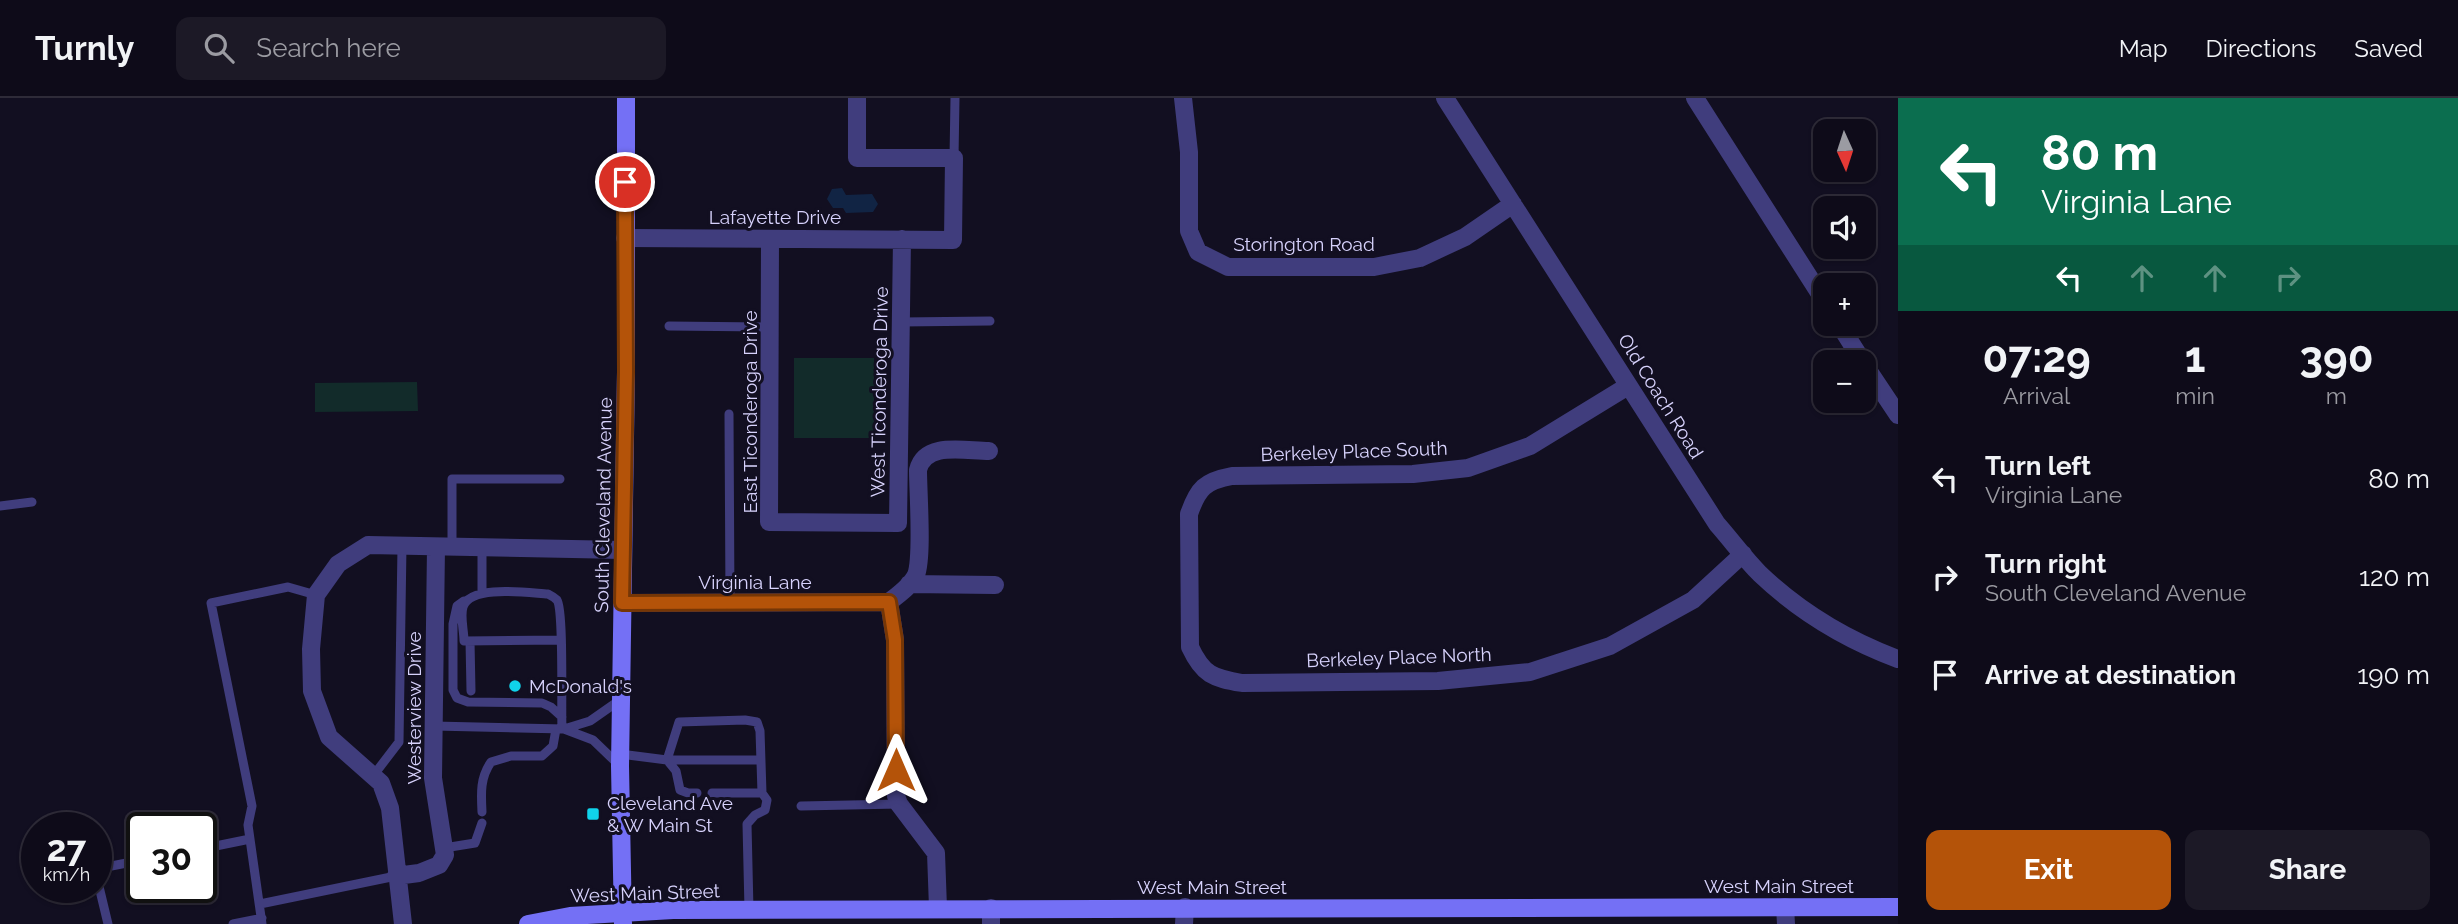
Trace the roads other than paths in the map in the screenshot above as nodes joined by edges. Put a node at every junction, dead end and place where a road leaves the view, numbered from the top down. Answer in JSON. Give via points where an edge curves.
{"nodes":[{"id":1,"x":626,"y":98,"type":"edge"},
{"id":2,"x":857,"y":98,"type":"edge"},
{"id":3,"x":955,"y":98,"type":"edge"},
{"id":4,"x":1183,"y":98,"type":"edge"},
{"id":5,"x":1446,"y":98,"type":"edge"},
{"id":6,"x":1696,"y":98,"type":"edge"},
{"id":7,"x":954,"y":158,"type":"junction"},
{"id":8,"x":1513,"y":204,"type":"junction"},
{"id":9,"x":625,"y":238,"type":"junction"},
{"id":10,"x":770,"y":239,"type":"junction"},
{"id":11,"x":902,"y":239,"type":"junction"},
{"id":12,"x":1813,"y":283,"type":"edge"},
{"id":13,"x":990,"y":321,"type":"dead end"},
{"id":14,"x":901,"y":322,"type":"junction"},
{"id":15,"x":669,"y":326,"type":"dead end"},
{"id":16,"x":769,"y":327,"type":"junction"},
{"id":17,"x":1876,"y":382,"type":"edge"},
{"id":18,"x":1628,"y":386,"type":"junction"},
{"id":19,"x":729,"y":414,"type":"dead end"},
{"id":20,"x":1898,"y":415,"type":"edge"},
{"id":21,"x":989,"y":451,"type":"dead end"},
{"id":22,"x":561,"y":479,"type":"dead end"},
{"id":23,"x":32,"y":502,"type":"dead end"},
{"id":24,"x":0,"y":506,"type":"edge"},
{"id":25,"x":834,"y":522,"type":"joint"},
{"id":26,"x":402,"y":546,"type":"junction"},
{"id":27,"x":444,"y":547,"type":"junction"},
{"id":28,"x":482,"y":548,"type":"junction"},
{"id":29,"x":623,"y":550,"type":"junction"},
{"id":30,"x":1743,"y":554,"type":"junction"},
{"id":31,"x":1190,"y":580,"type":"joint"},
{"id":32,"x":909,"y":584,"type":"junction"},
{"id":33,"x":995,"y":585,"type":"dead end"},
{"id":34,"x":482,"y":592,"type":"junction"},
{"id":35,"x":316,"y":595,"type":"junction"},
{"id":36,"x":468,"y":598,"type":"junction"},
{"id":37,"x":889,"y":602,"type":"junction"},
{"id":38,"x":622,"y":603,"type":"junction"},
{"id":39,"x":730,"y":603,"type":"junction"},
{"id":40,"x":470,"y":640,"type":"junction"},
{"id":41,"x":561,"y":640,"type":"junction"},
{"id":42,"x":1898,"y":659,"type":"edge"},
{"id":43,"x":471,"y":691,"type":"dead end"},
{"id":44,"x":621,"y":699,"type":"junction"},
{"id":45,"x":562,"y":717,"type":"junction"},
{"id":46,"x":434,"y":726,"type":"junction"},
{"id":47,"x":561,"y":729,"type":"junction"},
{"id":48,"x":620,"y":760,"type":"junction"},
{"id":49,"x":667,"y":760,"type":"junction"},
{"id":50,"x":761,"y":760,"type":"junction"},
{"id":51,"x":373,"y":776,"type":"junction"},
{"id":52,"x":697,"y":793,"type":"dead end"},
{"id":53,"x":712,"y":793,"type":"dead end"},
{"id":54,"x":762,"y":793,"type":"junction"},
{"id":55,"x":899,"y":804,"type":"junction"},
{"id":56,"x":801,"y":806,"type":"dead end"},
{"id":57,"x":482,"y":812,"type":"dead end"},
{"id":58,"x":482,"y":823,"type":"dead end"},
{"id":59,"x":250,"y":839,"type":"junction"},
{"id":60,"x":217,"y":846,"type":"edge"},
{"id":61,"x":444,"y":848,"type":"junction"},
{"id":62,"x":396,"y":876,"type":"junction"},
{"id":63,"x":103,"y":903,"type":"edge"},
{"id":64,"x":260,"y":904,"type":"junction"},
{"id":65,"x":1898,"y":907,"type":"edge"},
{"id":66,"x":939,"y":908,"type":"junction"},
{"id":67,"x":749,"y":910,"type":"junction"},
{"id":68,"x":991,"y":916,"type":"edge"},
{"id":69,"x":1184,"y":916,"type":"edge"},
{"id":70,"x":1785,"y":916,"type":"edge"},
{"id":71,"x":623,"y":918,"type":"edge"},
{"id":72,"x":262,"y":921,"type":"edge"},
{"id":73,"x":108,"y":924,"type":"edge"},
{"id":74,"x":233,"y":924,"type":"edge"},
{"id":75,"x":403,"y":924,"type":"edge"},
{"id":76,"x":528,"y":924,"type":"edge"}],
"edges":[{"from":1,"to":9,"type":"main road","name":"South Cleveland Avenue"},
{"from":2,"to":7,"type":"street","via":[[857,158]]},
{"from":3,"to":7,"type":"lane"},
{"from":4,"to":8,"type":"street","name":"Storington Road","via":[[1189,152],[1189,231],[1198,252],[1228,267],[1374,267],[1420,258],[1465,237]]},
{"from":5,"to":8,"type":"street","name":"Old Coach Road"},
{"from":6,"to":12,"type":"street"},
{"from":7,"to":11,"type":"street","name":"Lafayette Drive","via":[[953,240]]},
{"from":8,"to":18,"type":"street","name":"Old Coach Road"},
{"from":9,"to":10,"type":"street","name":"Lafayette Drive"},
{"from":9,"to":29,"type":"main road","name":"South Cleveland Avenue"},
{"from":10,"to":11,"type":"street","name":"Lafayette Drive"},
{"from":10,"to":16,"type":"street","name":"East Ticonderoga Drive"},
{"from":11,"to":14,"type":"street","name":"West Ticonderoga Drive"},
{"from":13,"to":14,"type":"lane"},
{"from":14,"to":25,"type":"street","name":"West Ticonderoga Drive","via":[[898,523]]},
{"from":15,"to":16,"type":"lane"},
{"from":16,"to":25,"type":"street","name":"East Ticonderoga Drive","via":[[769,522]]},
{"from":17,"to":20,"type":"street"},
{"from":18,"to":30,"type":"street","name":"Old Coach Road","via":[[1717,524]]},
{"from":18,"to":31,"type":"street","name":"Berkeley Place South","via":[[1530,446],[1468,468],[1413,474],[1217,479],[1203,486],[1189,514]]},
{"from":19,"to":39,"type":"lane"},
{"from":21,"to":32,"type":"street","via":[[937,451],[920,461],[918,559]]},
{"from":22,"to":27,"type":"lane","via":[[452,479]]},
{"from":23,"to":24,"type":"lane"},
{"from":26,"to":27,"type":"street"},
{"from":26,"to":35,"type":"street","via":[[368,545],[338,564]]},
{"from":26,"to":51,"type":"lane","via":[[399,742]]},
{"from":27,"to":28,"type":"street"},
{"from":27,"to":46,"type":"street","name":"Westerview Drive"},
{"from":28,"to":29,"type":"street"},
{"from":28,"to":34,"type":"lane"},
{"from":29,"to":38,"type":"main road","name":"South Cleveland Avenue"},
{"from":30,"to":31,"type":"street","name":"Berkeley Place North","via":[[1693,600],[1610,646],[1530,671],[1438,681],[1241,683],[1218,679],[1197,662],[1191,647]]},
{"from":30,"to":42,"type":"street","name":"Old Coach Road","via":[[1821,622]]},
{"from":32,"to":33,"type":"street"},
{"from":32,"to":37,"type":"street"},
{"from":34,"to":36,"type":"lane"},
{"from":34,"to":41,"type":"lane","via":[[548,594],[557,599]]},
{"from":35,"to":51,"type":"street","name":"Westerview Drive","via":[[312,691],[329,737]]},
{"from":35,"to":59,"type":"lane","via":[[288,587],[211,603],[252,806]]},
{"from":36,"to":40,"type":"lane","via":[[462,607],[464,641]]},
{"from":36,"to":45,"type":"lane","via":[[457,606],[453,624],[453,690],[457,698],[542,703]]},
{"from":37,"to":39,"type":"street","name":"Virginia Lane"},
{"from":37,"to":55,"type":"street","via":[[895,640]]},
{"from":38,"to":39,"type":"street","name":"Virginia Lane"},
{"from":38,"to":44,"type":"main road","name":"South Cleveland Avenue"},
{"from":40,"to":41,"type":"lane"},
{"from":40,"to":43,"type":"lane"},
{"from":41,"to":45,"type":"lane"},
{"from":44,"to":47,"type":"lane","via":[[590,720]]},
{"from":44,"to":48,"type":"main road","name":"South Cleveland Avenue"},
{"from":45,"to":47,"type":"lane"},
{"from":46,"to":47,"type":"lane"},
{"from":46,"to":61,"type":"street","name":"Westerview Drive","via":[[433,778]]},
{"from":47,"to":48,"type":"lane","via":[[593,740]]},
{"from":47,"to":57,"type":"lane","via":[[542,756],[511,756],[491,762],[484,773]]},
{"from":48,"to":49,"type":"lane"},
{"from":48,"to":71,"type":"main road","name":"South Cleveland Avenue"},
{"from":49,"to":50,"type":"lane"},
{"from":49,"to":50,"type":"lane","via":[[680,722],[745,720],[757,722]]},
{"from":49,"to":52,"type":"lane","via":[[676,771],[680,790]]},
{"from":50,"to":54,"type":"lane"},
{"from":51,"to":62,"type":"street","name":"Westerview Drive","via":[[381,783],[390,808]]},
{"from":53,"to":54,"type":"lane"},
{"from":54,"to":67,"type":"lane","via":[[767,800],[765,810],[747,824]]},
{"from":55,"to":56,"type":"lane"},
{"from":55,"to":66,"type":"street","via":[[936,853]]},
{"from":58,"to":61,"type":"lane","via":[[475,843]]},
{"from":59,"to":60,"type":"lane"},
{"from":59,"to":64,"type":"lane"},
{"from":61,"to":62,"type":"street","via":[[439,865]]},
{"from":62,"to":64,"type":"lane"},
{"from":62,"to":75,"type":"street","name":"Westerview Drive"},
{"from":63,"to":73,"type":"lane"},
{"from":64,"to":72,"type":"lane"},
{"from":65,"to":70,"type":"main road","name":"West Main Street"},
{"from":66,"to":67,"type":"main road","name":"West Main Street"},
{"from":66,"to":68,"type":"main road","name":"West Main Street"},
{"from":67,"to":71,"type":"main road","name":"West Main Street"},
{"from":68,"to":69,"type":"main road","name":"West Main Street"},
{"from":69,"to":70,"type":"main road","name":"West Main Street"},
{"from":71,"to":76,"type":"main road","name":"West Main Street","via":[[569,916]]},
{"from":72,"to":74,"type":"lane"}]}
